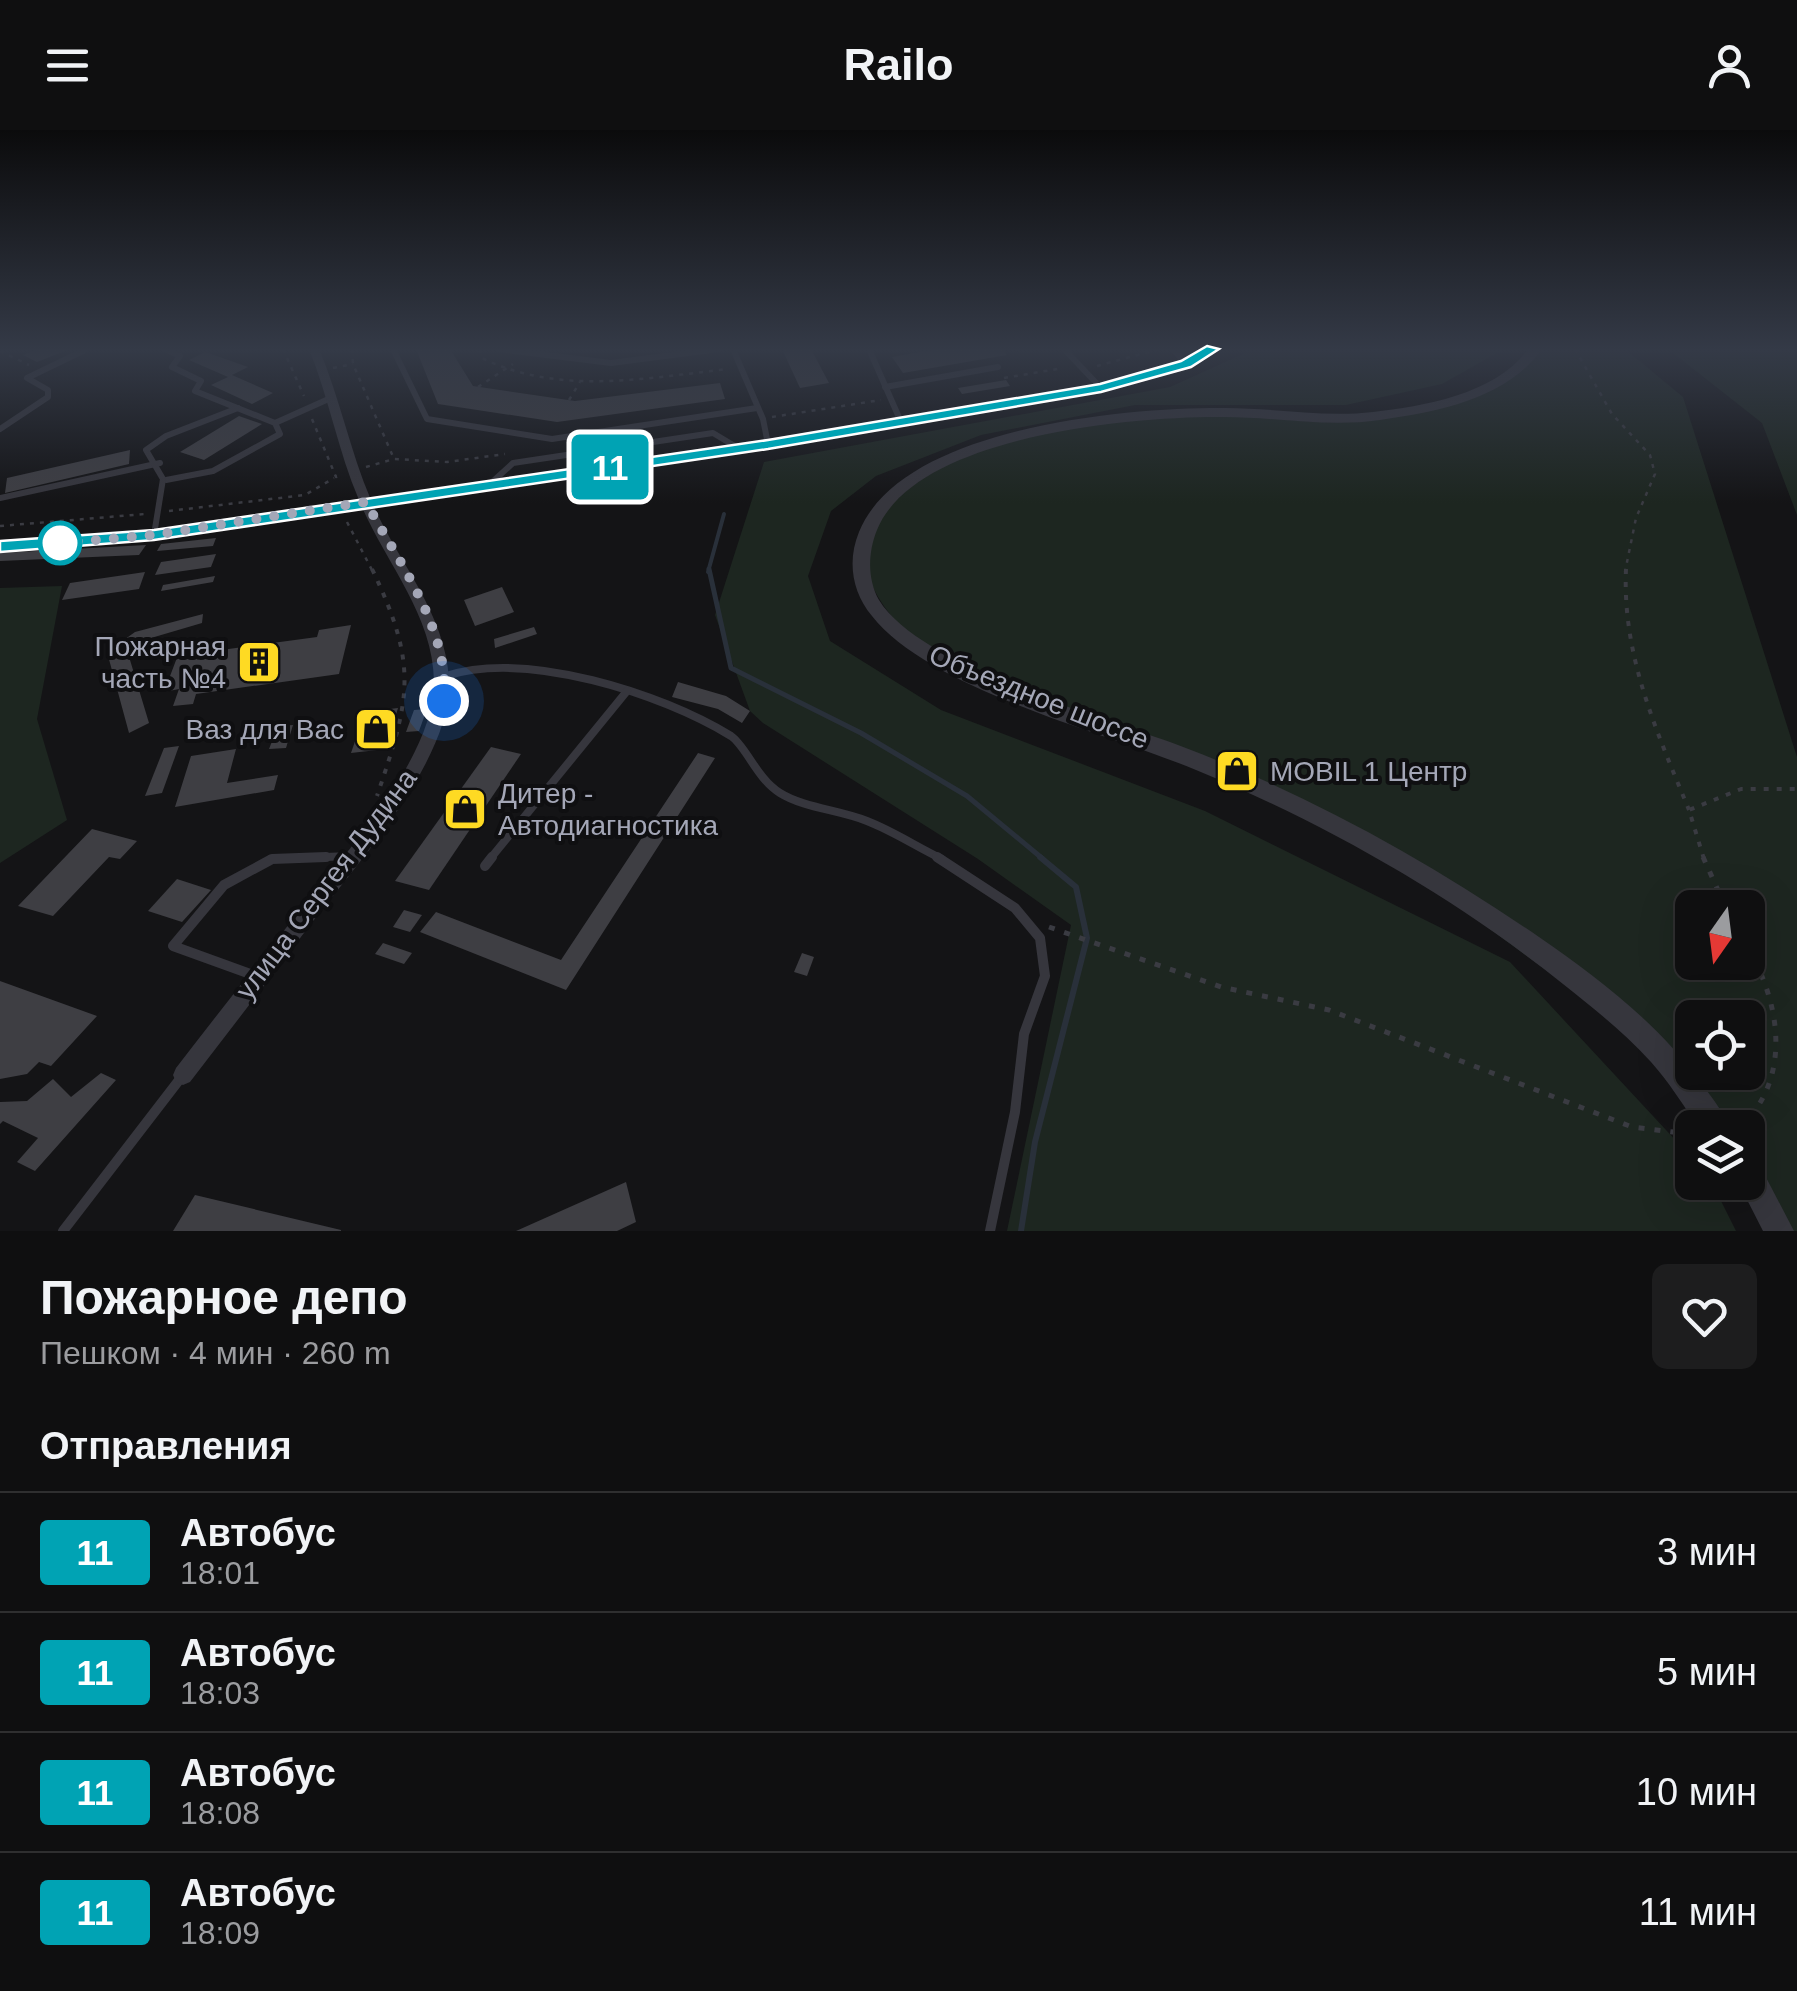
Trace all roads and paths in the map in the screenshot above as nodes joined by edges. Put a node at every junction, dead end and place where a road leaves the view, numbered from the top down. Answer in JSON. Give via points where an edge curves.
{"nodes":[{"id":1,"x":42,"y":400,"type":"edge"},
{"id":2,"x":219,"y":400,"type":"edge"},
{"id":3,"x":326,"y":400,"type":"edge"},
{"id":4,"x":334,"y":400,"type":"edge"},
{"id":5,"x":369,"y":400,"type":"edge"},
{"id":6,"x":418,"y":400,"type":"edge"},
{"id":7,"x":754,"y":400,"type":"edge"},
{"id":8,"x":891,"y":400,"type":"edge"},
{"id":9,"x":1028,"y":400,"type":"edge"},
{"id":10,"x":1436,"y":400,"type":"edge"},
{"id":11,"x":1604,"y":400,"type":"edge"},
{"id":12,"x":238,"y":408,"type":"junction"},
{"id":13,"x":757,"y":408,"type":"junction"},
{"id":14,"x":901,"y":422,"type":"junction"},
{"id":15,"x":276,"y":423,"type":"junction"},
{"id":16,"x":0,"y":429,"type":"edge"},
{"id":17,"x":768,"y":444,"type":"junction"},
{"id":18,"x":394,"y":459,"type":"dead end"},
{"id":19,"x":160,"y":463,"type":"junction"},
{"id":20,"x":166,"y":480,"type":"junction"},
{"id":21,"x":0,"y":498,"type":"edge"},
{"id":22,"x":366,"y":502,"type":"junction"},
{"id":23,"x":348,"y":522,"type":"dead end"},
{"id":24,"x":154,"y":535,"type":"junction"},
{"id":25,"x":0,"y":546,"type":"edge"},
{"id":26,"x":446,"y":676,"type":"junction"},
{"id":27,"x":627,"y":691,"type":"junction"},
{"id":28,"x":1797,"y":789,"type":"edge"},
{"id":29,"x":374,"y":804,"type":"dead end"},
{"id":30,"x":1689,"y":810,"type":"junction"},
{"id":31,"x":351,"y":856,"type":"junction"},
{"id":32,"x":485,"y":866,"type":"dead end"},
{"id":33,"x":1718,"y":890,"type":"edge"},
{"id":34,"x":1014,"y":908,"type":"junction"},
{"id":35,"x":257,"y":977,"type":"junction"},
{"id":36,"x":1765,"y":978,"type":"edge"},
{"id":37,"x":183,"y":1075,"type":"joint"},
{"id":38,"x":1702,"y":1110,"type":"edge"},
{"id":39,"x":1757,"y":1110,"type":"edge"},
{"id":40,"x":1675,"y":1131,"type":"edge"},
{"id":41,"x":1763,"y":1200,"type":"edge"},
{"id":42,"x":63,"y":1231,"type":"edge"},
{"id":43,"x":990,"y":1231,"type":"edge"},
{"id":44,"x":1779,"y":1231,"type":"edge"}],
"edges":[{"from":1,"to":16,"type":"lane"},
{"from":2,"to":12,"type":"lane"},
{"from":3,"to":15,"type":"lane"},
{"from":4,"to":22,"type":"street","name":"улица Сергея Дудина"},
{"from":5,"to":18,"type":"path"},
{"from":6,"to":13,"type":"lane","via":[[427,419],[552,439]]},
{"from":7,"to":13,"type":"lane"},
{"from":8,"to":14,"type":"lane"},
{"from":9,"to":14,"type":"street"},
{"from":10,"to":38,"type":"street","name":"Объездное шоссе","via":[[1356,418],[1220,412],[1100,420],[986,448],[937,464],[891,495],[862,537],[861,574],[878,614],[912,644],[968,673],[1207,765],[1358,840],[1521,937],[1654,1046]]},
{"from":11,"to":30,"type":"path","via":[[1650,456],[1655,474],[1639,502],[1623,559],[1626,632]]},
{"from":12,"to":15,"type":"lane"},
{"from":12,"to":19,"type":"lane","via":[[146,450]]},
{"from":13,"to":17,"type":"lane"},
{"from":14,"to":17,"type":"street"},
{"from":15,"to":20,"type":"lane","via":[[280,434],[213,471]]},
{"from":17,"to":22,"type":"street"},
{"from":19,"to":20,"type":"lane"},
{"from":19,"to":21,"type":"lane"},
{"from":20,"to":24,"type":"lane"},
{"from":22,"to":24,"type":"street"},
{"from":22,"to":26,"type":"street","name":"улица Сергея Дудина","via":[[432,622]]},
{"from":23,"to":29,"type":"path","via":[[385,588],[405,672],[407,702]]},
{"from":24,"to":25,"type":"street"},
{"from":26,"to":27,"type":"lane","via":[[528,668]]},
{"from":26,"to":31,"type":"street","name":"улица Сергея Дудина","via":[[444,701],[418,764]]},
{"from":27,"to":32,"type":"lane"},
{"from":27,"to":34,"type":"lane","via":[[736,739],[750,766],[781,794],[868,821],[964,871]]},
{"from":28,"to":30,"type":"path","via":[[1770,785],[1710,795]]},
{"from":30,"to":33,"type":"path"},
{"from":31,"to":35,"type":"street","name":"улица Сергея Дудина"},
{"from":31,"to":35,"type":"lane","via":[[272,859],[224,884],[173,946]]},
{"from":34,"to":40,"type":"path","via":[[1056,931],[1221,987],[1329,1010],[1632,1127]]},
{"from":34,"to":43,"type":"lane","via":[[1040,938],[1045,976],[1024,1034]]},
{"from":35,"to":37,"type":"street","name":"улица Сергея Дудина"},
{"from":36,"to":39,"type":"path","via":[[1777,1059]]},
{"from":37,"to":42,"type":"lane"},
{"from":41,"to":44,"type":"street"}]}
